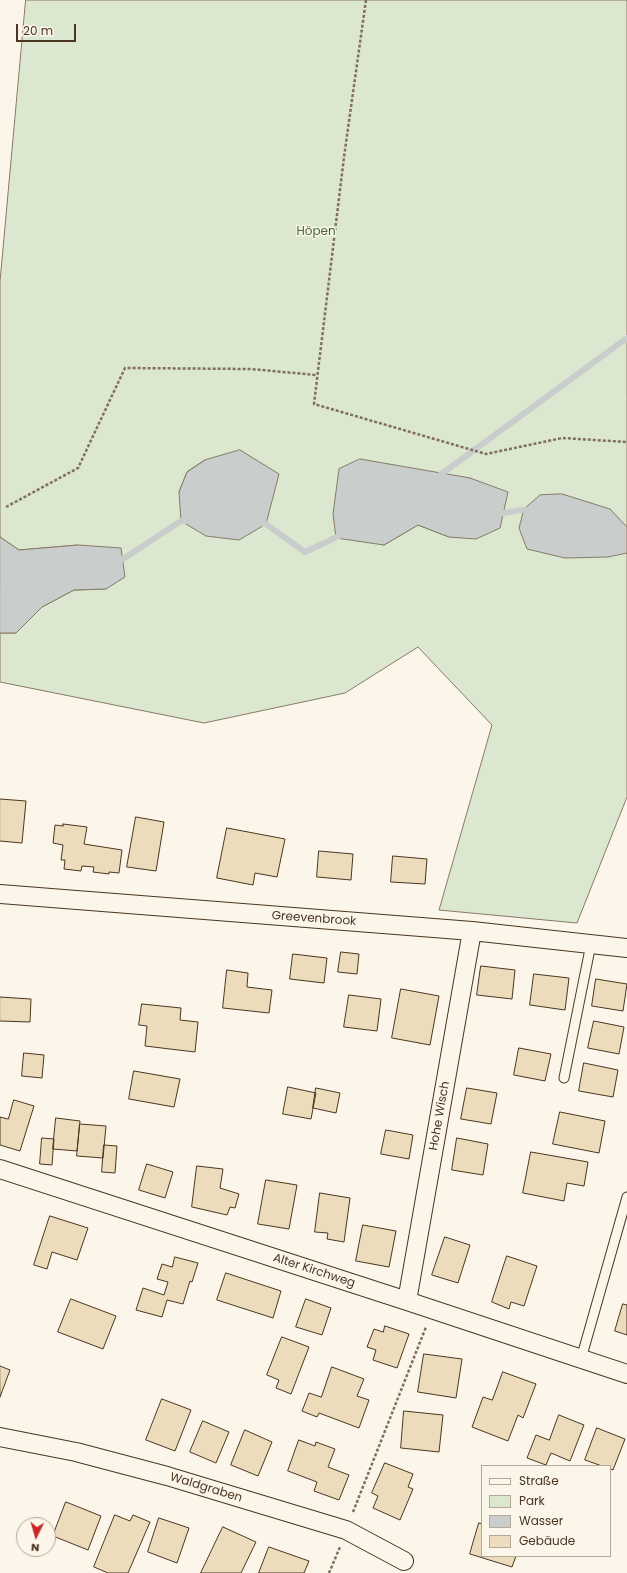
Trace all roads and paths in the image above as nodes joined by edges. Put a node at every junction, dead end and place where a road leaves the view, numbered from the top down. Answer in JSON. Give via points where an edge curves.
{"nodes":[{"id":1,"x":366,"y":0,"type":"edge"},
{"id":2,"x":316,"y":375,"type":"junction"},
{"id":3,"x":627,"y":442,"type":"edge"},
{"id":4,"x":6,"y":507,"type":"dead end"},
{"id":5,"x":0,"y":894,"type":"edge"},
{"id":6,"x":472,"y":931,"type":"junction"},
{"id":7,"x":591,"y":944,"type":"junction"},
{"id":8,"x":627,"y":948,"type":"edge"},
{"id":9,"x":564,"y":1078,"type":"dead end"},
{"id":10,"x":0,"y":1169,"type":"edge"},
{"id":11,"x":627,"y":1197,"type":"edge"},
{"id":12,"x":407,"y":1301,"type":"junction"},
{"id":13,"x":433,"y":1310,"type":"junction"},
{"id":14,"x":581,"y":1359,"type":"junction"},
{"id":15,"x":627,"y":1374,"type":"edge"},
{"id":16,"x":0,"y":1437,"type":"edge"},
{"id":17,"x":346,"y":1530,"type":"junction"},
{"id":18,"x":404,"y":1561,"type":"dead end"},
{"id":19,"x":329,"y":1573,"type":"edge"}],
"edges":[{"from":1,"to":2,"type":"path"},
{"from":2,"to":3,"type":"path","via":[[314,404],[486,454],[562,438]]},
{"from":2,"to":4,"type":"path","via":[[251,369],[125,368],[78,468]]},
{"from":5,"to":6,"type":"street","name":"Greevenbrook"},
{"from":6,"to":7,"type":"street","name":"Greevenbrook"},
{"from":6,"to":12,"type":"street","name":"Hohe Wisch"},
{"from":7,"to":8,"type":"street","name":"Greevenbrook"},
{"from":7,"to":9,"type":"lane"},
{"from":10,"to":12,"type":"street","name":"Alter Kirchweg"},
{"from":11,"to":14,"type":"lane"},
{"from":12,"to":13,"type":"street","name":"Alter Kirchweg"},
{"from":13,"to":14,"type":"street","name":"Alter Kirchweg"},
{"from":13,"to":17,"type":"path"},
{"from":14,"to":15,"type":"street","name":"Alter Kirchweg"},
{"from":16,"to":17,"type":"street","name":"Waldgraben","via":[[76,1452],[168,1476]]},
{"from":17,"to":18,"type":"street","name":"Waldgraben"},
{"from":17,"to":19,"type":"path"}]}
